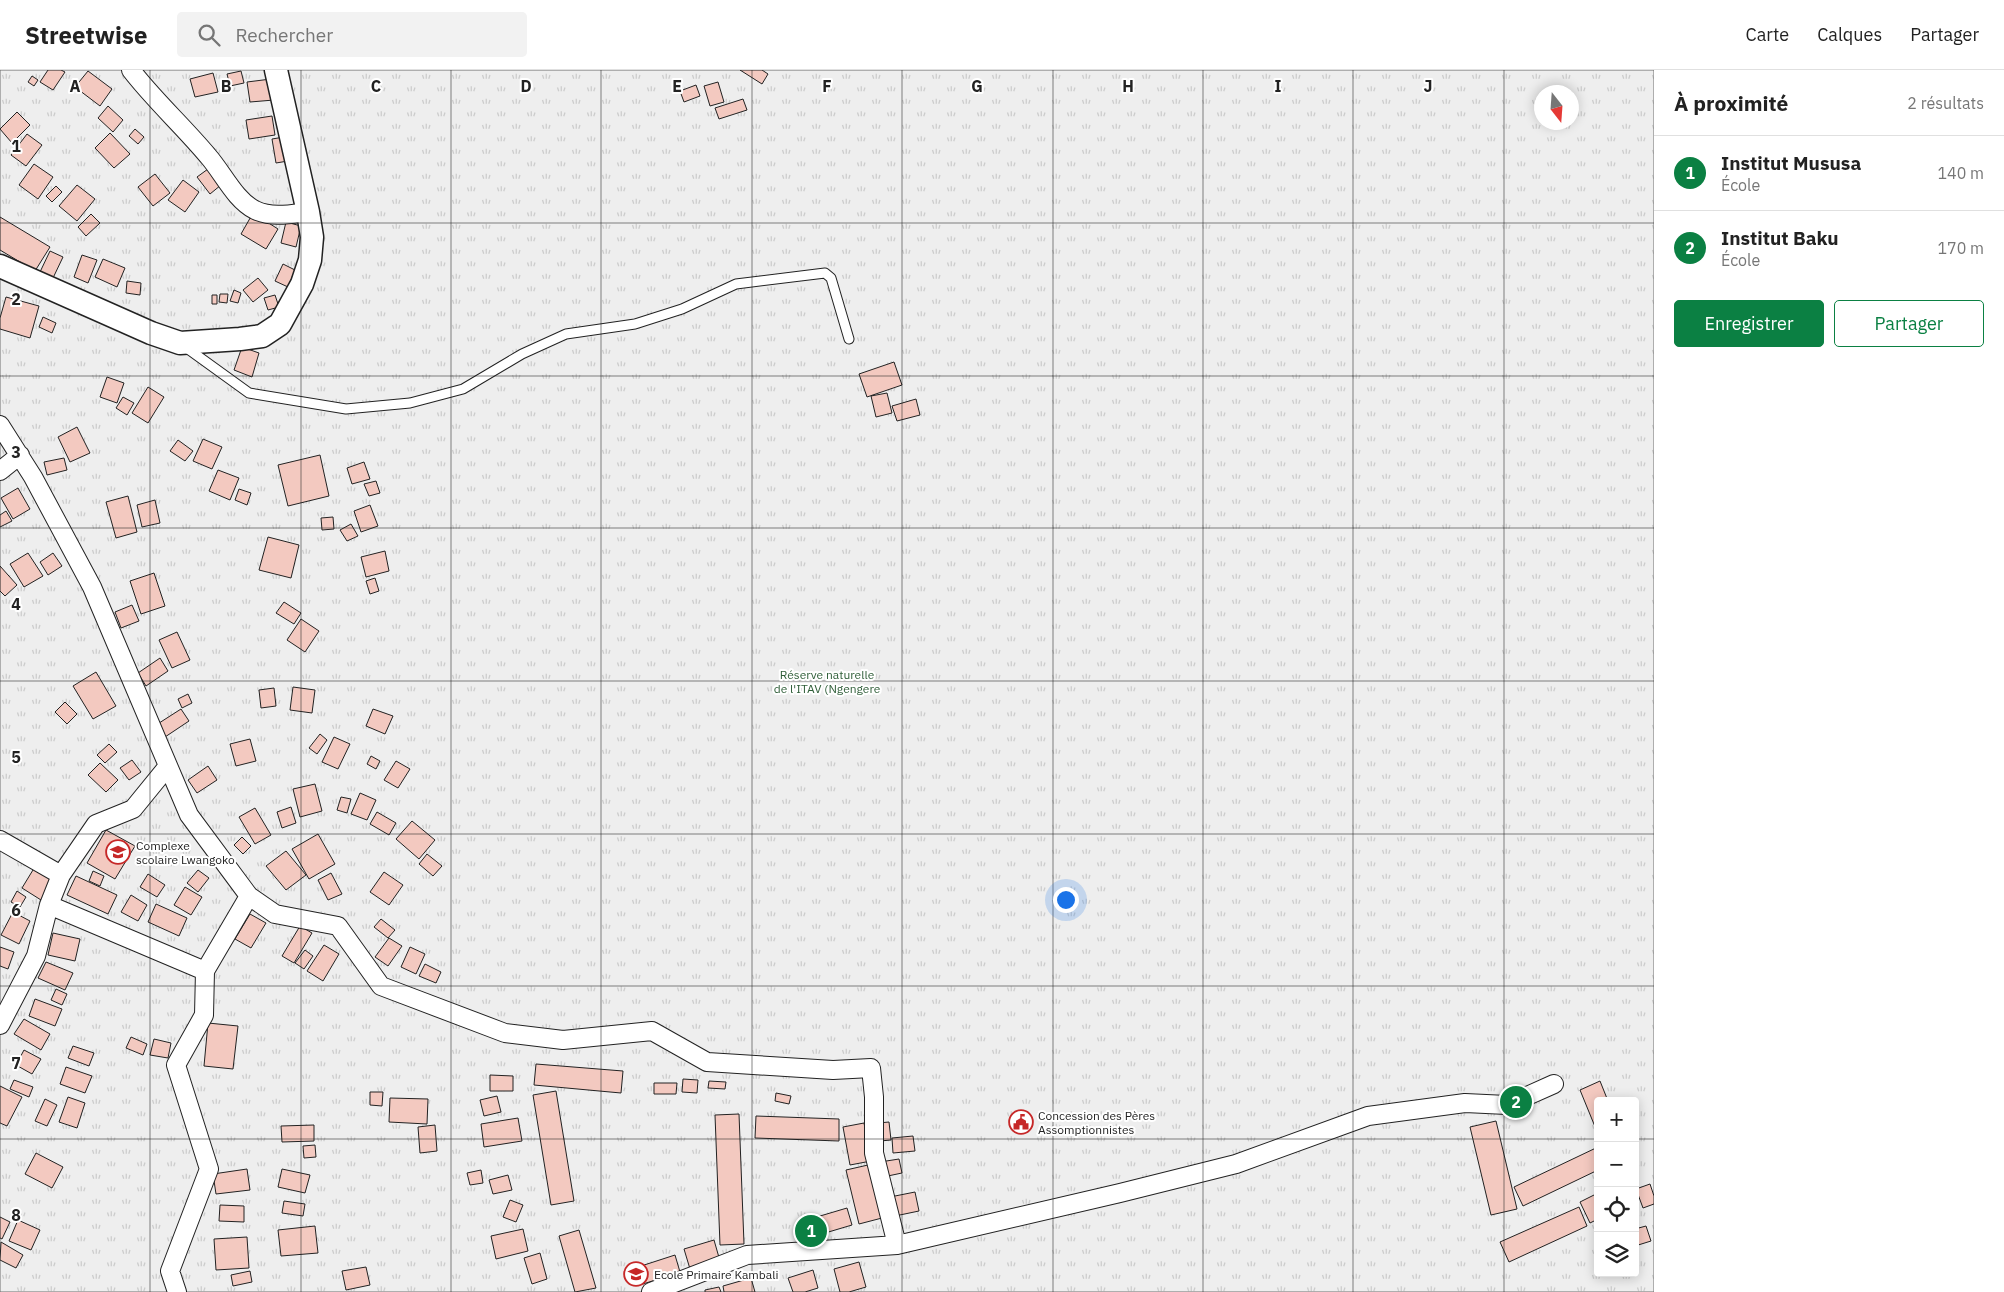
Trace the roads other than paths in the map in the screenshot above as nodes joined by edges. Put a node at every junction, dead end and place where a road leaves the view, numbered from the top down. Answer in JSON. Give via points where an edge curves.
{"nodes":[{"id":1,"x":131,"y":70,"type":"edge"},
{"id":2,"x":276,"y":70,"type":"edge"},
{"id":3,"x":308,"y":212,"type":"junction"},
{"id":4,"x":0,"y":266,"type":"edge"},
{"id":5,"x":849,"y":339,"type":"dead end"},
{"id":6,"x":180,"y":343,"type":"junction"},
{"id":7,"x":0,"y":425,"type":"edge"},
{"id":8,"x":20,"y":455,"type":"junction"},
{"id":9,"x":0,"y":471,"type":"edge"},
{"id":10,"x":168,"y":766,"type":"junction"},
{"id":11,"x":0,"y":840,"type":"edge"},
{"id":12,"x":61,"y":875,"type":"junction"},
{"id":13,"x":249,"y":896,"type":"junction"},
{"id":14,"x":49,"y":905,"type":"junction"},
{"id":15,"x":205,"y":971,"type":"junction"},
{"id":16,"x":0,"y":1025,"type":"edge"},
{"id":17,"x":1554,"y":1084,"type":"dead end"},
{"id":18,"x":897,"y":1245,"type":"junction"},
{"id":19,"x":176,"y":1292,"type":"edge"},
{"id":20,"x":651,"y":1292,"type":"edge"}],
"edges":[{"from":1,"to":3,"type":"street","via":[[246,204],[270,215]]},
{"from":2,"to":3,"type":"street"},
{"from":3,"to":6,"type":"street","via":[[312,237],[310,260],[302,284],[280,324],[262,336]]},
{"from":4,"to":6,"type":"street"},
{"from":5,"to":6,"type":"lane","via":[[831,278],[826,273],[759,280],[736,284],[682,309],[635,324],[566,334],[522,354],[463,389],[410,403],[346,409],[249,393]]},
{"from":7,"to":8,"type":"street"},
{"from":8,"to":9,"type":"street"},
{"from":8,"to":10,"type":"street","via":[[92,587]]},
{"from":10,"to":12,"type":"street","via":[[132,809],[96,824]]},
{"from":10,"to":13,"type":"street","via":[[189,815]]},
{"from":11,"to":12,"type":"street"},
{"from":12,"to":14,"type":"street"},
{"from":13,"to":15,"type":"street"},
{"from":13,"to":18,"type":"street","via":[[275,914],[338,926],[381,986],[505,1033],[564,1040],[652,1031],[707,1062],[833,1070],[871,1068],[874,1153]]},
{"from":14,"to":15,"type":"street"},
{"from":14,"to":16,"type":"street","via":[[36,956]]},
{"from":15,"to":19,"type":"street","via":[[204,1015],[176,1065],[209,1169],[170,1271]]},
{"from":17,"to":18,"type":"street","via":[[1507,1105],[1465,1103],[1368,1116],[1236,1164]]},
{"from":18,"to":20,"type":"street","via":[[747,1255]]}]}
